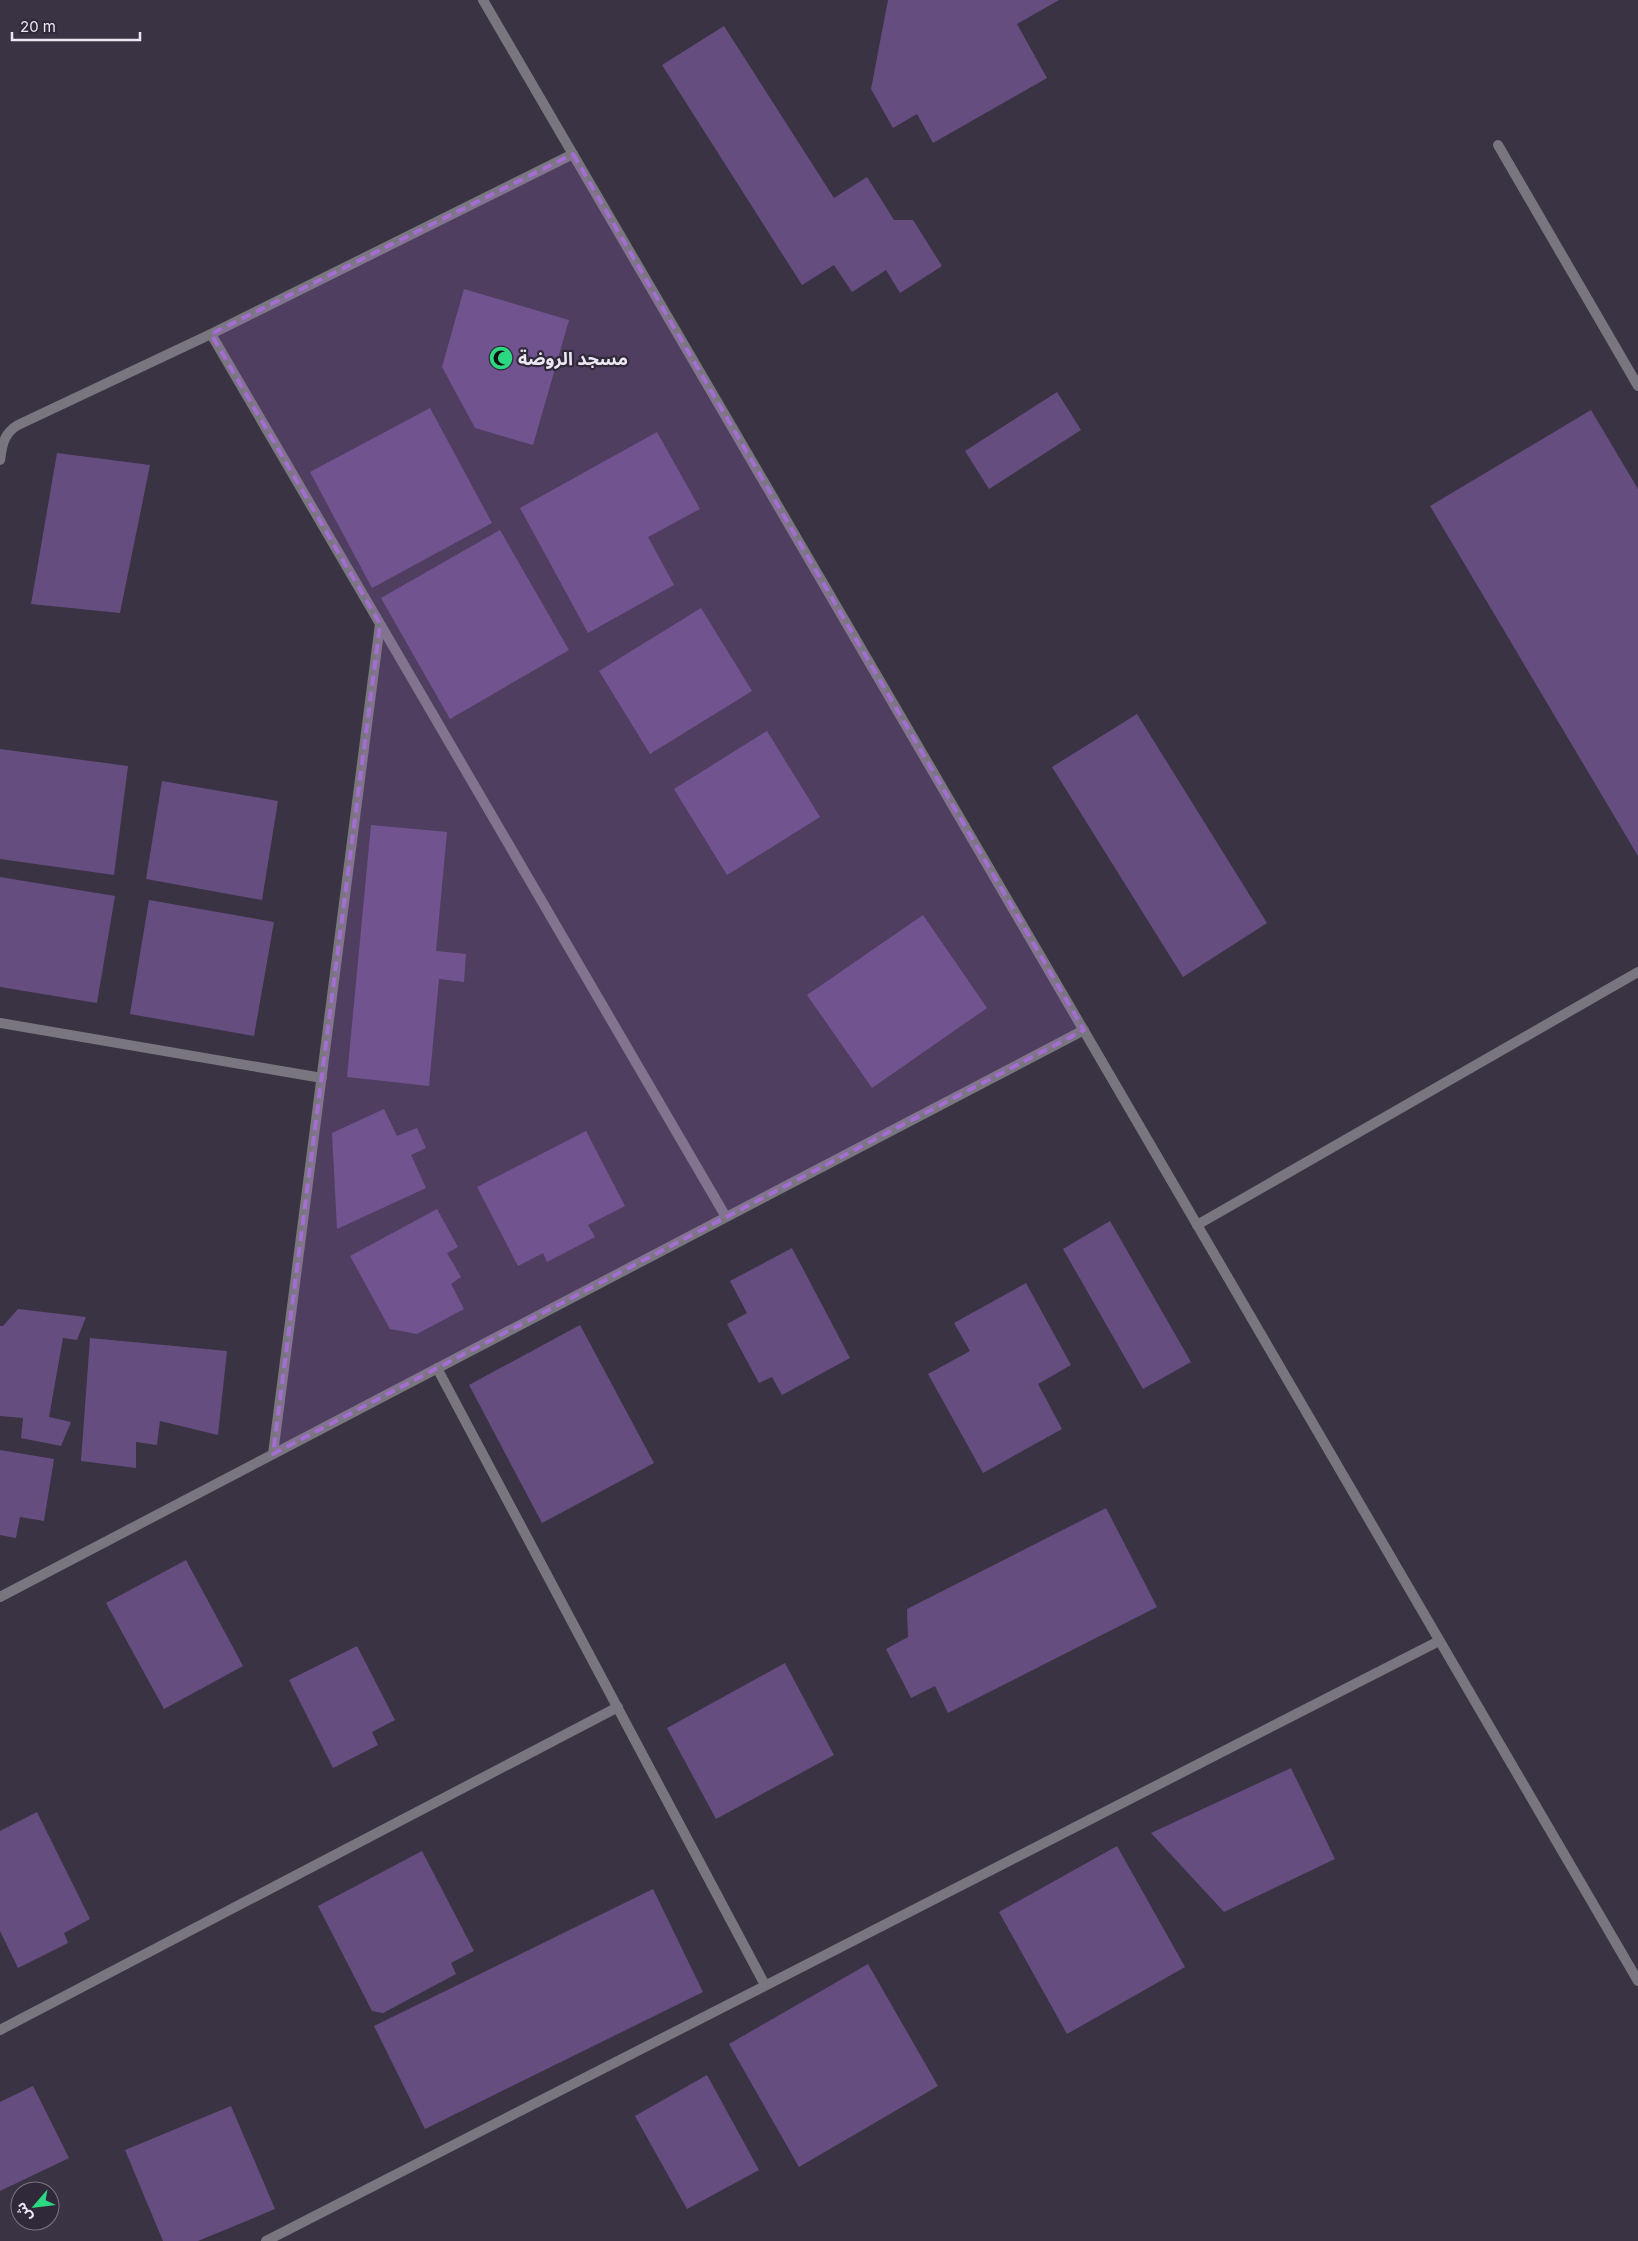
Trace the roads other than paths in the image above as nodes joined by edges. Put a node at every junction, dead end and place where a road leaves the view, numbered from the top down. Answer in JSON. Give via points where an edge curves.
{"nodes":[{"id":1,"x":483,"y":0,"type":"edge"},
{"id":2,"x":1498,"y":145,"type":"dead end"},
{"id":3,"x":573,"y":154,"type":"junction"},
{"id":4,"x":210,"y":334,"type":"junction"},
{"id":5,"x":1638,"y":386,"type":"edge"},
{"id":6,"x":0,"y":460,"type":"edge"},
{"id":7,"x":380,"y":624,"type":"junction"},
{"id":8,"x":1638,"y":972,"type":"edge"},
{"id":9,"x":0,"y":1023,"type":"edge"},
{"id":10,"x":1084,"y":1030,"type":"junction"},
{"id":11,"x":322,"y":1078,"type":"junction"},
{"id":12,"x":726,"y":1217,"type":"junction"},
{"id":13,"x":1197,"y":1225,"type":"junction"},
{"id":14,"x":436,"y":1368,"type":"junction"},
{"id":15,"x":273,"y":1454,"type":"junction"},
{"id":16,"x":0,"y":1597,"type":"edge"},
{"id":17,"x":1439,"y":1641,"type":"junction"},
{"id":18,"x":618,"y":1707,"type":"junction"},
{"id":19,"x":1638,"y":1982,"type":"edge"},
{"id":20,"x":765,"y":1985,"type":"junction"},
{"id":21,"x":0,"y":2030,"type":"edge"},
{"id":22,"x":266,"y":2241,"type":"edge"}],
"edges":[{"from":1,"to":3,"type":"street"},
{"from":2,"to":5,"type":"street"},
{"from":3,"to":4,"type":"street"},
{"from":3,"to":10,"type":"street"},
{"from":4,"to":6,"type":"street","via":[[18,425],[4,438]]},
{"from":4,"to":7,"type":"street"},
{"from":7,"to":11,"type":"street"},
{"from":7,"to":12,"type":"street"},
{"from":8,"to":13,"type":"street"},
{"from":9,"to":11,"type":"street"},
{"from":10,"to":12,"type":"street"},
{"from":10,"to":13,"type":"street"},
{"from":11,"to":15,"type":"street"},
{"from":12,"to":14,"type":"street"},
{"from":13,"to":17,"type":"street"},
{"from":14,"to":15,"type":"street"},
{"from":14,"to":18,"type":"street"},
{"from":15,"to":16,"type":"street"},
{"from":17,"to":19,"type":"street"},
{"from":17,"to":20,"type":"street"},
{"from":18,"to":20,"type":"street"},
{"from":18,"to":21,"type":"street"},
{"from":20,"to":22,"type":"street"}]}
